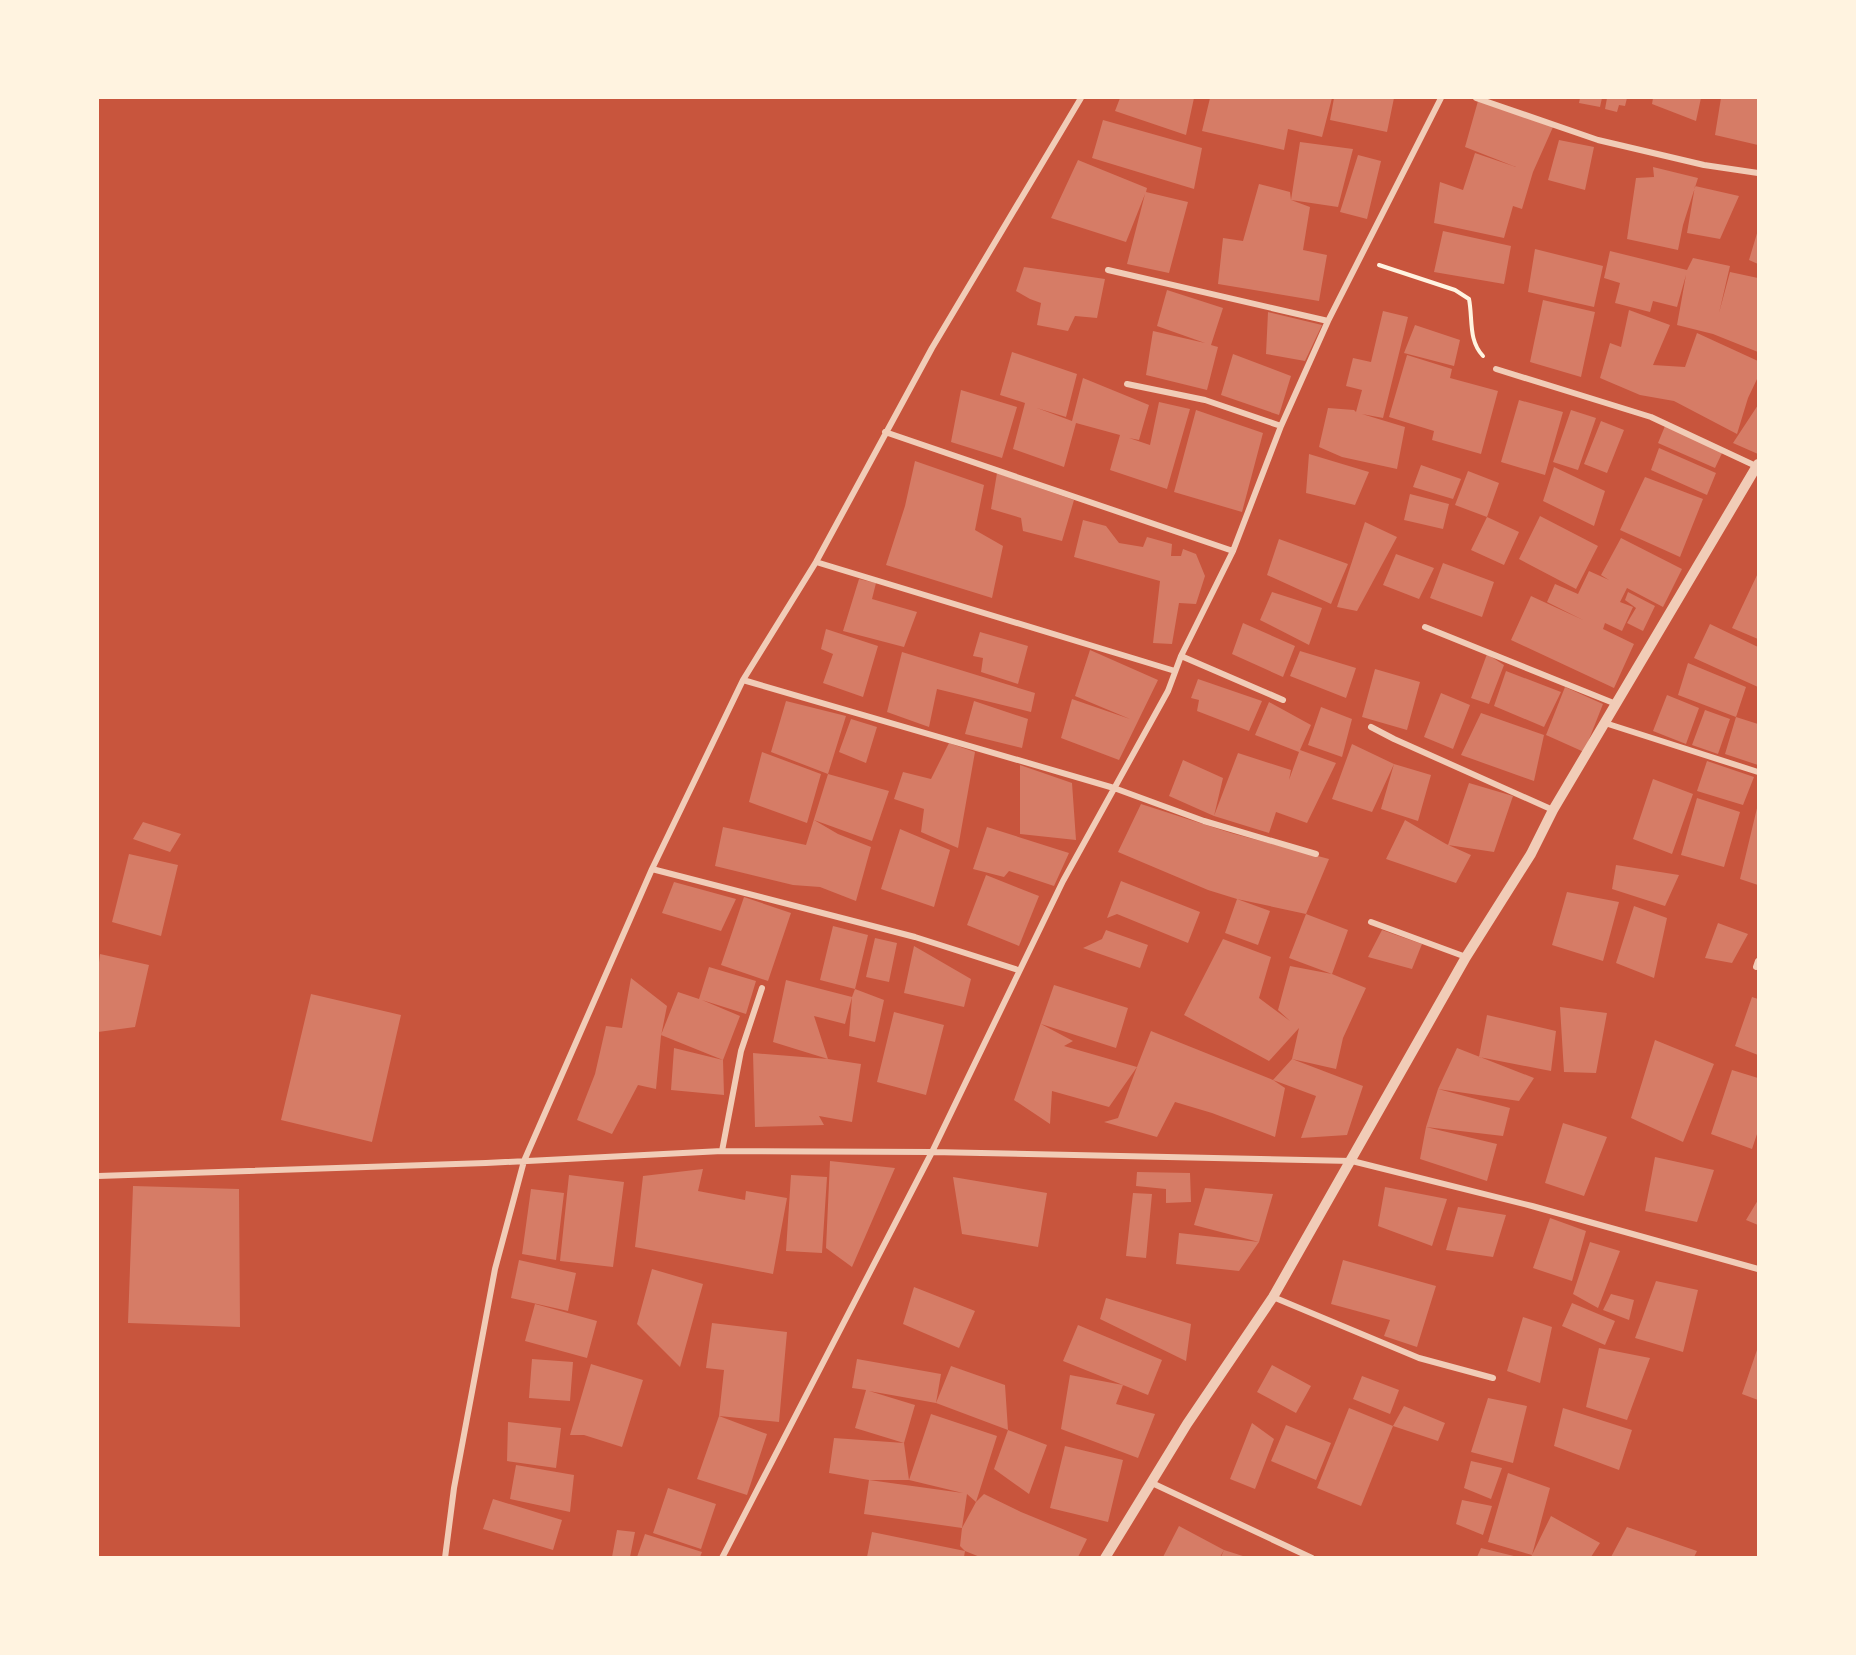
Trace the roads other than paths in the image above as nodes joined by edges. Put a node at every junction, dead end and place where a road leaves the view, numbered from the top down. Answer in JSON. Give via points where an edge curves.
{"nodes":[{"id":1,"x":1081,"y":98,"type":"edge"},
{"id":2,"x":1441,"y":98,"type":"edge"},
{"id":3,"x":1476,"y":98,"type":"edge"},
{"id":4,"x":1758,"y":173,"type":"edge"},
{"id":5,"x":1108,"y":270,"type":"dead end"},
{"id":6,"x":1328,"y":321,"type":"junction"},
{"id":7,"x":1496,"y":369,"type":"road end"},
{"id":8,"x":1127,"y":384,"type":"dead end"},
{"id":9,"x":1281,"y":426,"type":"junction"},
{"id":10,"x":885,"y":432,"type":"junction"},
{"id":11,"x":1758,"y":466,"type":"edge"},
{"id":12,"x":1233,"y":551,"type":"junction"},
{"id":13,"x":816,"y":562,"type":"junction"},
{"id":14,"x":1425,"y":627,"type":"dead end"},
{"id":15,"x":1181,"y":656,"type":"junction"},
{"id":16,"x":1175,"y":671,"type":"junction"},
{"id":17,"x":743,"y":680,"type":"junction"},
{"id":18,"x":1283,"y":700,"type":"dead end"},
{"id":19,"x":1617,"y":704,"type":"junction"},
{"id":20,"x":1605,"y":723,"type":"junction"},
{"id":21,"x":1371,"y":727,"type":"dead end"},
{"id":22,"x":1758,"y":772,"type":"edge"},
{"id":23,"x":1114,"y":788,"type":"junction"},
{"id":24,"x":1553,"y":810,"type":"junction"},
{"id":25,"x":1316,"y":854,"type":"dead end"},
{"id":26,"x":652,"y":869,"type":"junction"},
{"id":27,"x":1371,"y":922,"type":"dead end"},
{"id":28,"x":1466,"y":957,"type":"junction"},
{"id":29,"x":1018,"y":970,"type":"junction"},
{"id":30,"x":762,"y":988,"type":"dead end"},
{"id":31,"x":723,"y":1151,"type":"junction"},
{"id":32,"x":932,"y":1152,"type":"junction"},
{"id":33,"x":524,"y":1161,"type":"junction"},
{"id":34,"x":1352,"y":1161,"type":"junction"},
{"id":35,"x":98,"y":1176,"type":"edge"},
{"id":36,"x":1758,"y":1269,"type":"edge"},
{"id":37,"x":1273,"y":1298,"type":"junction"},
{"id":38,"x":1493,"y":1378,"type":"dead end"},
{"id":39,"x":1152,"y":1483,"type":"junction"},
{"id":40,"x":445,"y":1557,"type":"edge"},
{"id":41,"x":722,"y":1557,"type":"edge"},
{"id":42,"x":1105,"y":1557,"type":"edge"},
{"id":43,"x":1312,"y":1557,"type":"edge"}],
"edges":[{"from":1,"to":10,"type":"street"},
{"from":2,"to":6,"type":"street"},
{"from":3,"to":4,"type":"street","via":[[1598,140],[1704,165]]},
{"from":5,"to":6,"type":"street"},
{"from":6,"to":9,"type":"street"},
{"from":7,"to":11,"type":"street","via":[[1651,417]]},
{"from":8,"to":9,"type":"street","via":[[1205,400]]},
{"from":9,"to":12,"type":"street"},
{"from":10,"to":12,"type":"street"},
{"from":10,"to":13,"type":"street"},
{"from":11,"to":19,"type":"street"},
{"from":12,"to":15,"type":"street"},
{"from":13,"to":16,"type":"street"},
{"from":13,"to":17,"type":"street"},
{"from":14,"to":19,"type":"street"},
{"from":15,"to":16,"type":"street"},
{"from":15,"to":18,"type":"street"},
{"from":16,"to":23,"type":"street","via":[[1168,691]]},
{"from":17,"to":23,"type":"street"},
{"from":17,"to":26,"type":"street"},
{"from":19,"to":20,"type":"street"},
{"from":20,"to":22,"type":"street"},
{"from":20,"to":24,"type":"street"},
{"from":21,"to":24,"type":"street"},
{"from":23,"to":25,"type":"street","via":[[1204,821]]},
{"from":23,"to":29,"type":"street"},
{"from":24,"to":28,"type":"street","via":[[1531,854]]},
{"from":26,"to":29,"type":"street","via":[[915,937]]},
{"from":26,"to":33,"type":"street"},
{"from":27,"to":28,"type":"street"},
{"from":28,"to":34,"type":"street"},
{"from":29,"to":32,"type":"street"},
{"from":30,"to":31,"type":"street","via":[[741,1051]]},
{"from":31,"to":32,"type":"street"},
{"from":31,"to":33,"type":"street"},
{"from":32,"to":34,"type":"street"},
{"from":32,"to":41,"type":"street"},
{"from":33,"to":35,"type":"street"},
{"from":33,"to":40,"type":"street","via":[[495,1269]]},
{"from":34,"to":36,"type":"street"},
{"from":34,"to":37,"type":"street"},
{"from":37,"to":38,"type":"street","via":[[1419,1358]]},
{"from":37,"to":39,"type":"street","via":[[1187,1424]]},
{"from":39,"to":42,"type":"street"},
{"from":39,"to":43,"type":"street"}]}
